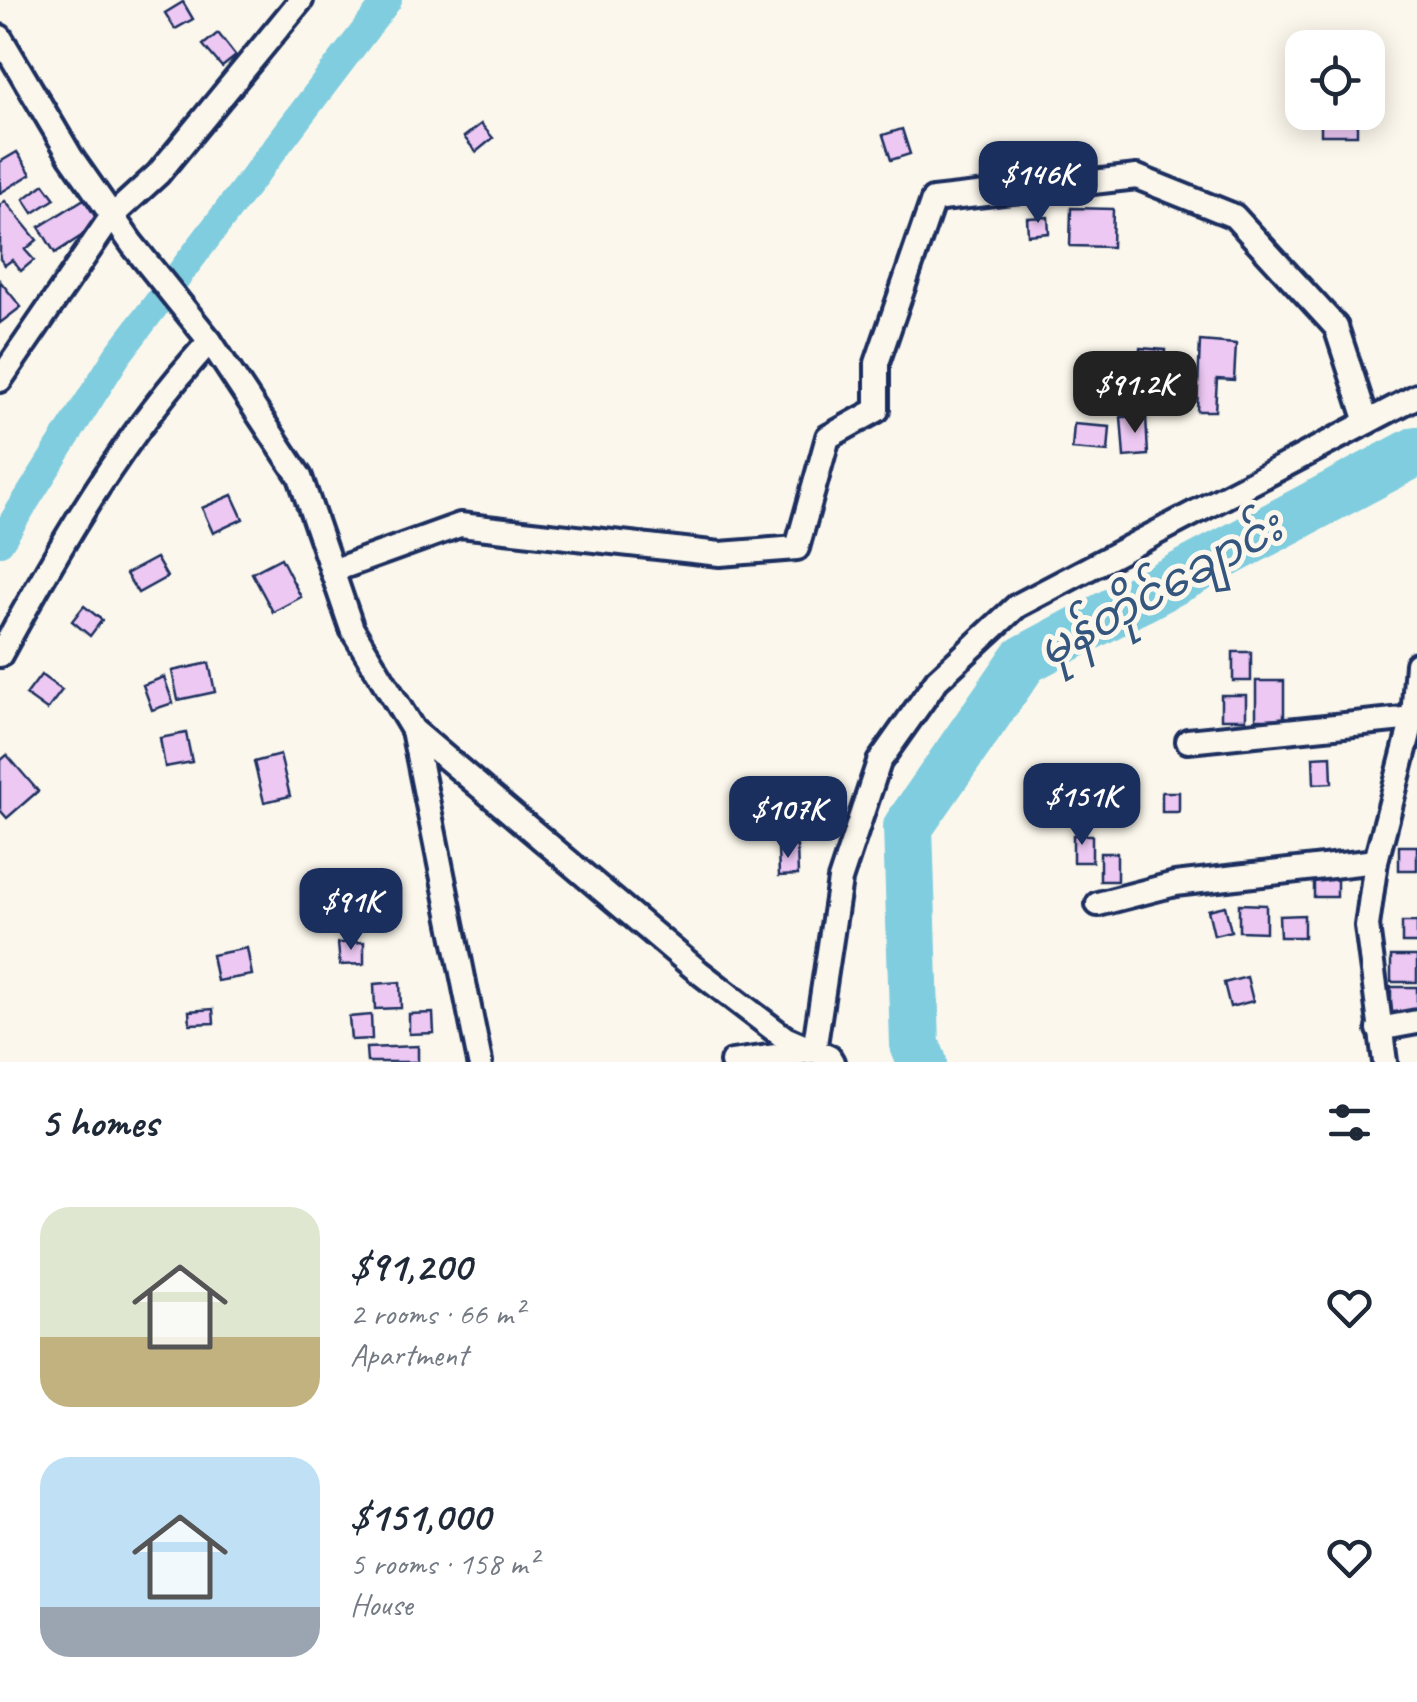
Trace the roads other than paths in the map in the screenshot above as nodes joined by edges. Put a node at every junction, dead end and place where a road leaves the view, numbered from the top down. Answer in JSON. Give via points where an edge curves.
{"nodes":[{"id":1,"x":300,"y":0,"type":"edge"},
{"id":2,"x":0,"y":37,"type":"edge"},
{"id":3,"x":112,"y":216,"type":"junction"},
{"id":4,"x":210,"y":341,"type":"junction"},
{"id":5,"x":0,"y":380,"type":"edge"},
{"id":6,"x":1417,"y":396,"type":"edge"},
{"id":7,"x":1368,"y":422,"type":"junction"},
{"id":8,"x":332,"y":571,"type":"junction"},
{"id":9,"x":0,"y":656,"type":"edge"},
{"id":10,"x":1417,"y":664,"type":"edge"},
{"id":11,"x":1413,"y":718,"type":"junction"},
{"id":12,"x":413,"y":730,"type":"junction"},
{"id":13,"x":1188,"y":741,"type":"dead end"},
{"id":14,"x":1376,"y":861,"type":"junction"},
{"id":15,"x":1098,"y":904,"type":"dead end"},
{"id":16,"x":1417,"y":1022,"type":"edge"},
{"id":17,"x":1379,"y":1029,"type":"junction"},
{"id":18,"x":823,"y":1056,"type":"edge"},
{"id":19,"x":480,"y":1062,"type":"edge"},
{"id":20,"x":732,"y":1062,"type":"edge"},
{"id":21,"x":1385,"y":1062,"type":"edge"}],
"edges":[{"from":1,"to":3,"type":"street","via":[[158,174]]},
{"from":2,"to":3,"type":"street"},
{"from":3,"to":4,"type":"street"},
{"from":3,"to":5,"type":"street"},
{"from":4,"to":8,"type":"street","via":[[300,477]]},
{"from":4,"to":9,"type":"street","via":[[128,440]]},
{"from":6,"to":7,"type":"street"},
{"from":7,"to":8,"type":"street","via":[[1336,327],[1234,216],[1136,177],[932,200],[876,363],[876,410],[828,437],[796,548],[720,554],[460,525]]},
{"from":7,"to":18,"type":"street","via":[[1017,606],[937,680],[880,762],[840,880]]},
{"from":8,"to":12,"type":"street","via":[[352,628]]},
{"from":10,"to":11,"type":"street"},
{"from":11,"to":13,"type":"street"},
{"from":11,"to":14,"type":"street"},
{"from":12,"to":18,"type":"street","via":[[699,972],[785,1038]]},
{"from":12,"to":19,"type":"street"},
{"from":14,"to":15,"type":"street","via":[[1175,884]]},
{"from":14,"to":17,"type":"street","via":[[1366,926]]},
{"from":16,"to":17,"type":"street"},
{"from":17,"to":21,"type":"street"},
{"from":18,"to":20,"type":"street"}]}
